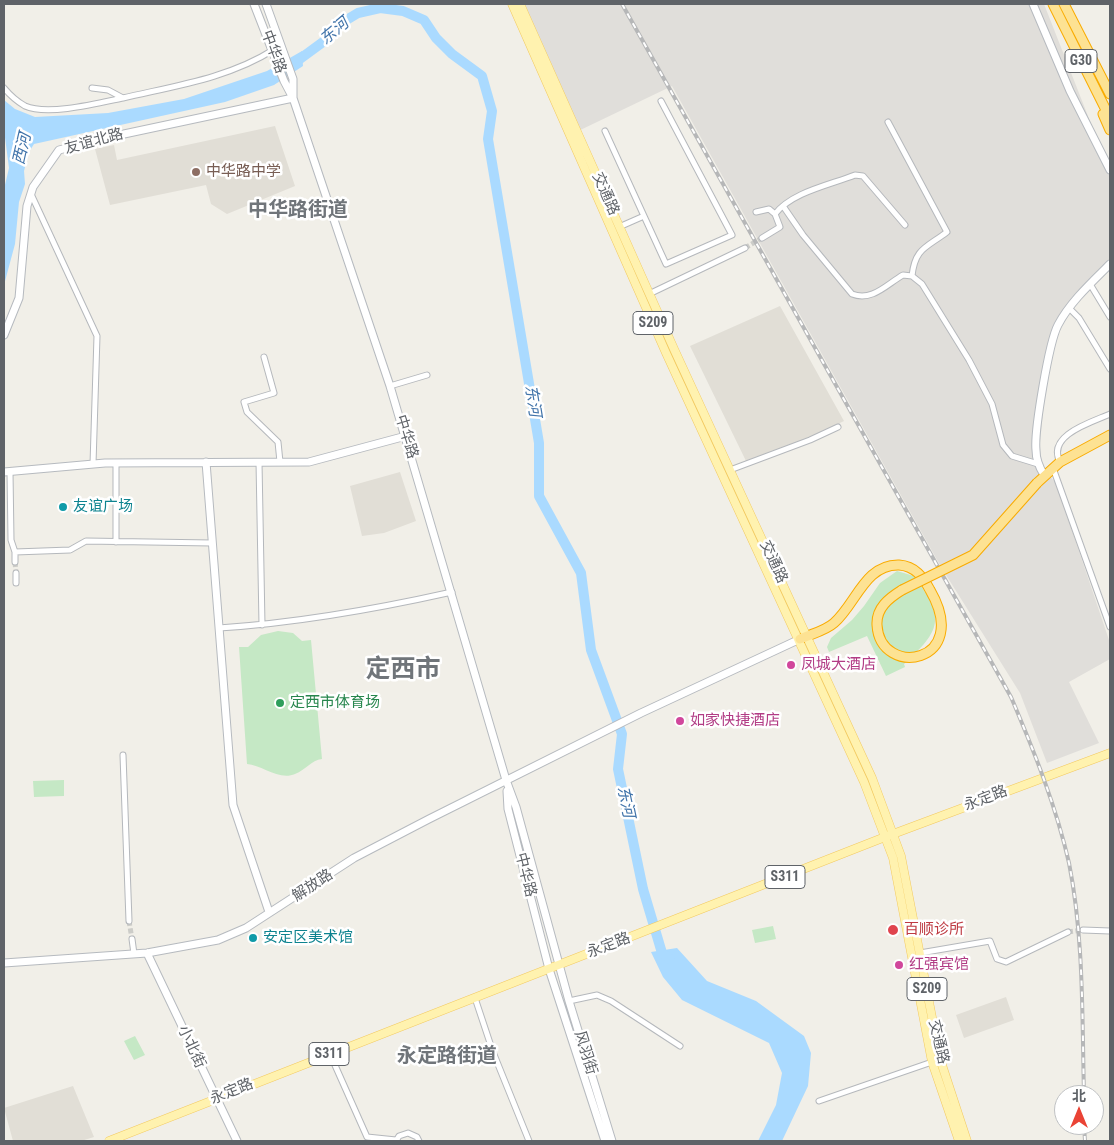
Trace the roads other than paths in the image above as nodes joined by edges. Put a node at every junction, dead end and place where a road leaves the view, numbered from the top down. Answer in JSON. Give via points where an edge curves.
{"nodes":[{"id":1,"x":254,"y":4,"type":"edge"},
{"id":2,"x":266,"y":4,"type":"edge"},
{"id":3,"x":512,"y":4,"type":"edge"},
{"id":4,"x":520,"y":4,"type":"edge"},
{"id":5,"x":1033,"y":4,"type":"edge"},
{"id":6,"x":1053,"y":4,"type":"edge"},
{"id":7,"x":1064,"y":4,"type":"edge"},
{"id":8,"x":273,"y":51,"type":"junction"},
{"id":9,"x":1077,"y":54,"type":"junction"},
{"id":10,"x":4,"y":88,"type":"edge"},
{"id":11,"x":92,"y":88,"type":"dead end"},
{"id":12,"x":1110,"y":94,"type":"edge"},
{"id":13,"x":123,"y":98,"type":"junction"},
{"id":14,"x":293,"y":98,"type":"junction"},
{"id":15,"x":661,"y":101,"type":"dead end"},
{"id":16,"x":1110,"y":118,"type":"edge"},
{"id":17,"x":888,"y":122,"type":"dead end"},
{"id":18,"x":1110,"y":130,"type":"edge"},
{"id":19,"x":605,"y":131,"type":"dead end"},
{"id":20,"x":1110,"y":170,"type":"edge"},
{"id":21,"x":31,"y":194,"type":"junction"},
{"id":22,"x":783,"y":206,"type":"junction"},
{"id":23,"x":756,"y":212,"type":"dead end"},
{"id":24,"x":775,"y":214,"type":"junction"},
{"id":25,"x":644,"y":216,"type":"junction"},
{"id":26,"x":905,"y":226,"type":"dead end"},
{"id":27,"x":619,"y":227,"type":"junction"},
{"id":28,"x":762,"y":238,"type":"tunnel mouth"},
{"id":29,"x":745,"y":248,"type":"tunnel mouth"},
{"id":30,"x":1110,"y":264,"type":"edge"},
{"id":31,"x":912,"y":276,"type":"junction"},
{"id":32,"x":1090,"y":284,"type":"junction"},
{"id":33,"x":649,"y":294,"type":"junction"},
{"id":34,"x":1070,"y":309,"type":"junction"},
{"id":35,"x":1110,"y":317,"type":"edge"},
{"id":36,"x":4,"y":335,"type":"edge"},
{"id":37,"x":264,"y":357,"type":"dead end"},
{"id":38,"x":1110,"y":368,"type":"edge"},
{"id":39,"x":427,"y":375,"type":"dead end"},
{"id":40,"x":390,"y":386,"type":"junction"},
{"id":41,"x":1110,"y":414,"type":"edge"},
{"id":42,"x":838,"y":427,"type":"dead end"},
{"id":43,"x":1110,"y":435,"type":"edge"},
{"id":44,"x":406,"y":436,"type":"junction"},
{"id":45,"x":1110,"y":441,"type":"edge"},
{"id":46,"x":1095,"y":444,"type":"junction"},
{"id":47,"x":206,"y":462,"type":"junction"},
{"id":48,"x":259,"y":462,"type":"junction"},
{"id":49,"x":280,"y":462,"type":"junction"},
{"id":50,"x":116,"y":463,"type":"junction"},
{"id":51,"x":93,"y":464,"type":"junction"},
{"id":52,"x":1038,"y":464,"type":"junction"},
{"id":53,"x":1056,"y":465,"type":"junction"},
{"id":54,"x":730,"y":470,"type":"junction"},
{"id":55,"x":7,"y":472,"type":"edge"},
{"id":56,"x":1044,"y":475,"type":"junction"},
{"id":57,"x":116,"y":542,"type":"junction"},
{"id":58,"x":212,"y":543,"type":"junction"},
{"id":59,"x":15,"y":552,"type":"junction"},
{"id":60,"x":15,"y":562,"type":"tunnel mouth"},
{"id":61,"x":16,"y":573,"type":"tunnel mouth"},
{"id":62,"x":16,"y":583,"type":"dead end"},
{"id":63,"x":452,"y":592,"type":"junction"},
{"id":64,"x":262,"y":625,"type":"junction"},
{"id":65,"x":1110,"y":627,"type":"edge"},
{"id":66,"x":219,"y":628,"type":"junction"},
{"id":67,"x":804,"y":638,"type":"junction"},
{"id":68,"x":1110,"y":753,"type":"edge"},
{"id":69,"x":124,"y":755,"type":"dead end"},
{"id":70,"x":506,"y":780,"type":"junction"},
{"id":71,"x":889,"y":836,"type":"junction"},
{"id":72,"x":269,"y":912,"type":"junction"},
{"id":73,"x":129,"y":921,"type":"tunnel mouth"},
{"id":74,"x":1083,"y":930,"type":"tunnel mouth"},
{"id":75,"x":1110,"y":931,"type":"edge"},
{"id":76,"x":1068,"y":932,"type":"tunnel mouth"},
{"id":77,"x":132,"y":939,"type":"tunnel mouth"},
{"id":78,"x":147,"y":953,"type":"junction"},
{"id":79,"x":920,"y":953,"type":"junction"},
{"id":80,"x":134,"y":954,"type":"junction"},
{"id":81,"x":4,"y":963,"type":"edge"},
{"id":82,"x":560,"y":965,"type":"junction"},
{"id":83,"x":549,"y":969,"type":"junction"},
{"id":84,"x":475,"y":998,"type":"junction"},
{"id":85,"x":569,"y":1001,"type":"junction"},
{"id":86,"x":680,"y":1046,"type":"dead end"},
{"id":87,"x":330,"y":1054,"type":"junction"},
{"id":88,"x":932,"y":1062,"type":"junction"},
{"id":89,"x":215,"y":1099,"type":"junction"},
{"id":90,"x":819,"y":1102,"type":"dead end"},
{"id":91,"x":109,"y":1141,"type":"edge"},
{"id":92,"x":237,"y":1141,"type":"edge"},
{"id":93,"x":396,"y":1141,"type":"edge"},
{"id":94,"x":419,"y":1141,"type":"edge"},
{"id":95,"x":529,"y":1141,"type":"edge"},
{"id":96,"x":605,"y":1141,"type":"edge"},
{"id":97,"x":612,"y":1141,"type":"edge"},
{"id":98,"x":959,"y":1141,"type":"edge"},
{"id":99,"x":967,"y":1141,"type":"edge"}],
"edges":[{"from":1,"to":8,"type":"street","name":"中华路"},
{"from":2,"to":14,"type":"street","name":"中华路","via":[[293,79]]},
{"from":3,"to":67,"type":"main road","name":"交通路","number":"S209","via":[[666,352]]},
{"from":4,"to":27,"type":"main road","name":"交通路","number":"S209"},
{"from":5,"to":20,"type":"street","via":[[1070,91]]},
{"from":6,"to":9,"type":"highway","number":"G30"},
{"from":7,"to":12,"type":"highway","number":"G30"},
{"from":8,"to":13,"type":"street","via":[[212,76]]},
{"from":8,"to":14,"type":"street","name":"中华路"},
{"from":9,"to":16,"type":"highway","number":"G30"},
{"from":9,"to":18,"type":"highway"},
{"from":10,"to":13,"type":"street","via":[[26,106],[52,109],[75,108]]},
{"from":11,"to":13,"type":"street","via":[[108,90]]},
{"from":14,"to":21,"type":"street","name":"友谊北路","via":[[59,150]]},
{"from":14,"to":40,"type":"street","name":"中华路"},
{"from":15,"to":25,"type":"street","via":[[732,235],[666,264]]},
{"from":17,"to":31,"type":"street","via":[[947,232],[914,259]]},
{"from":19,"to":25,"type":"street"},
{"from":21,"to":36,"type":"street","name":"友谊北路","via":[[27,206],[19,298]]},
{"from":21,"to":51,"type":"street","via":[[97,336]]},
{"from":22,"to":24,"type":"street"},
{"from":22,"to":26,"type":"street","via":[[801,195],[863,176]]},
{"from":22,"to":31,"type":"street","via":[[852,294],[861,297],[875,294],[903,275]]},
{"from":23,"to":24,"type":"street","via":[[769,209]]},
{"from":24,"to":28,"type":"street","via":[[780,227]]},
{"from":25,"to":27,"type":"street"},
{"from":27,"to":33,"type":"main road","name":"交通路","number":"S209"},
{"from":29,"to":33,"type":"street"},
{"from":30,"to":32,"type":"street"},
{"from":31,"to":52,"type":"street","via":[[922,284],[973,367],[992,404],[1003,445],[1012,456]]},
{"from":32,"to":34,"type":"street"},
{"from":32,"to":35,"type":"street"},
{"from":33,"to":54,"type":"main road","name":"交通路","number":"S209"},
{"from":34,"to":38,"type":"street"},
{"from":34,"to":52,"type":"street","via":[[1058,325],[1049,357],[1035,448]]},
{"from":37,"to":49,"type":"street","via":[[274,393],[244,402],[247,412],[278,442]]},
{"from":39,"to":40,"type":"street"},
{"from":40,"to":44,"type":"street","name":"中华路"},
{"from":41,"to":53,"type":"street","via":[[1068,434],[1059,444]]},
{"from":42,"to":54,"type":"street"},
{"from":43,"to":46,"type":"highway"},
{"from":44,"to":49,"type":"street","via":[[318,461]]},
{"from":44,"to":63,"type":"street","name":"中华路"},
{"from":45,"to":46,"type":"highway"},
{"from":46,"to":53,"type":"highway"},
{"from":47,"to":48,"type":"street"},
{"from":47,"to":50,"type":"street"},
{"from":47,"to":58,"type":"street"},
{"from":48,"to":49,"type":"street"},
{"from":48,"to":64,"type":"street"},
{"from":50,"to":51,"type":"street"},
{"from":50,"to":57,"type":"street"},
{"from":51,"to":55,"type":"street"},
{"from":52,"to":56,"type":"street"},
{"from":53,"to":56,"type":"highway"},
{"from":53,"to":65,"type":"street"},
{"from":54,"to":67,"type":"main road","name":"交通路","number":"S209"},
{"from":55,"to":59,"type":"street","via":[[11,540]]},
{"from":56,"to":67,"type":"highway","bridge":true,"via":[[973,555],[947,570],[902,590],[885,602],[877,621],[882,642],[898,655],[908,658],[934,648],[942,632],[942,623],[932,592],[922,576],[903,565],[881,568],[872,574],[834,624]]},
{"from":57,"to":58,"type":"street"},
{"from":57,"to":59,"type":"street","via":[[86,541],[70,550]]},
{"from":58,"to":66,"type":"street"},
{"from":59,"to":60,"type":"street"},
{"from":61,"to":62,"type":"street"},
{"from":63,"to":64,"type":"street","via":[[393,605]]},
{"from":63,"to":70,"type":"street","name":"中华路"},
{"from":64,"to":66,"type":"street"},
{"from":66,"to":72,"type":"street","via":[[233,805]]},
{"from":67,"to":70,"type":"street","name":"解放路"},
{"from":67,"to":71,"type":"main road","name":"交通路","number":"S209","via":[[872,778]]},
{"from":68,"to":71,"type":"main road","name":"永定路"},
{"from":69,"to":73,"type":"street"},
{"from":70,"to":72,"type":"street","name":"解放路","via":[[354,858]]},
{"from":70,"to":82,"type":"street","name":"中华路"},
{"from":70,"to":83,"type":"street","name":"中华路","via":[[508,809]]},
{"from":71,"to":79,"type":"main road","name":"交通路","number":"S209","via":[[901,856]]},
{"from":71,"to":82,"type":"main road","name":"永定路","number":"S311"},
{"from":71,"to":88,"type":"main road","name":"交通路","number":"S209"},
{"from":72,"to":78,"type":"street","name":"解放路","via":[[246,928],[218,940]]},
{"from":74,"to":75,"type":"street"},
{"from":76,"to":79,"type":"street","via":[[1006,962],[997,959],[990,941]]},
{"from":77,"to":80,"type":"street"},
{"from":78,"to":80,"type":"street","name":"解放路"},
{"from":78,"to":89,"type":"street","name":"小北街"},
{"from":79,"to":99,"type":"main road","name":"交通路","number":"S209","via":[[940,1060]]},
{"from":80,"to":81,"type":"street","name":"解放路"},
{"from":82,"to":83,"type":"main road","name":"永定路","number":"S311"},
{"from":82,"to":85,"type":"street","name":"风羽街"},
{"from":83,"to":84,"type":"main road","name":"永定路","number":"S311"},
{"from":83,"to":96,"type":"street","name":"风羽街"},
{"from":84,"to":87,"type":"main road","name":"永定路","number":"S311"},
{"from":84,"to":95,"type":"street"},
{"from":85,"to":86,"type":"street","via":[[598,995]]},
{"from":85,"to":97,"type":"street","name":"风羽街"},
{"from":87,"to":89,"type":"main road","name":"永定路","number":"S311"},
{"from":87,"to":93,"type":"street","via":[[367,1137]]},
{"from":88,"to":90,"type":"street"},
{"from":88,"to":98,"type":"main road","name":"交通路","number":"S209"},
{"from":89,"to":91,"type":"main road","name":"永定路","number":"S311"},
{"from":89,"to":92,"type":"street","name":"小北街"},
{"from":93,"to":94,"type":"street","via":[[408,1133]]}]}
